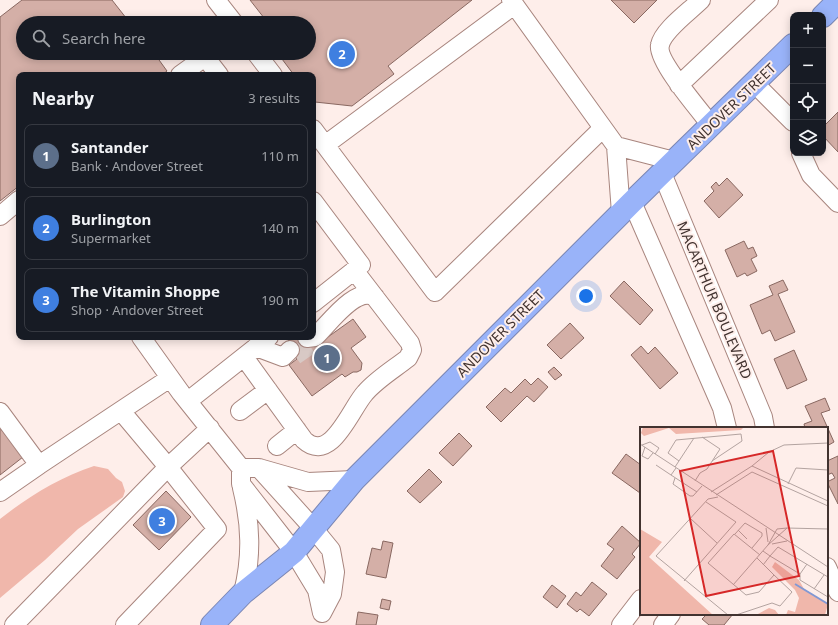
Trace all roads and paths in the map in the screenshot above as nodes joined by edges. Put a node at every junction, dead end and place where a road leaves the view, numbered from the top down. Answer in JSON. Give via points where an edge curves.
{"nodes":[{"id":1,"x":216,"y":0,"type":"edge"},
{"id":2,"x":701,"y":0,"type":"edge"},
{"id":3,"x":769,"y":0,"type":"edge"},
{"id":4,"x":838,"y":1,"type":"edge"},
{"id":5,"x":513,"y":2,"type":"edge"},
{"id":6,"x":826,"y":13,"type":"edge"},
{"id":7,"x":229,"y":16,"type":"edge"},
{"id":8,"x":790,"y":48,"type":"edge"},
{"id":9,"x":200,"y":60,"type":"edge"},
{"id":10,"x":208,"y":60,"type":"edge"},
{"id":11,"x":261,"y":60,"type":"edge"},
{"id":12,"x":184,"y":72,"type":"edge"},
{"id":13,"x":217,"y":72,"type":"edge"},
{"id":14,"x":271,"y":72,"type":"edge"},
{"id":15,"x":754,"y":83,"type":"junction"},
{"id":16,"x":679,"y":85,"type":"junction"},
{"id":17,"x":791,"y":120,"type":"edge"},
{"id":18,"x":711,"y":125,"type":"junction"},
{"id":19,"x":603,"y":128,"type":"junction"},
{"id":20,"x":316,"y":133,"type":"edge"},
{"id":21,"x":325,"y":145,"type":"junction"},
{"id":22,"x":616,"y":146,"type":"junction"},
{"id":23,"x":803,"y":156,"type":"edge"},
{"id":24,"x":668,"y":167,"type":"junction"},
{"id":25,"x":16,"y":203,"type":"edge"},
{"id":26,"x":838,"y":203,"type":"edge"},
{"id":27,"x":316,"y":205,"type":"edge"},
{"id":28,"x":626,"y":208,"type":"junction"},
{"id":29,"x":0,"y":216,"type":"edge"},
{"id":30,"x":354,"y":270,"type":"junction"},
{"id":31,"x":375,"y":297,"type":"junction"},
{"id":32,"x":316,"y":301,"type":"edge"},
{"id":33,"x":316,"y":335,"type":"tunnel mouth"},
{"id":34,"x":143,"y":340,"type":"edge"},
{"id":35,"x":256,"y":347,"type":"edge"},
{"id":36,"x":289,"y":354,"type":"dead end"},
{"id":37,"x":170,"y":378,"type":"junction"},
{"id":38,"x":268,"y":390,"type":"junction"},
{"id":39,"x":188,"y":401,"type":"junction"},
{"id":40,"x":121,"y":410,"type":"junction"},
{"id":41,"x":240,"y":411,"type":"dead end"},
{"id":42,"x":0,"y":412,"type":"edge"},
{"id":43,"x":727,"y":427,"type":"edge"},
{"id":44,"x":766,"y":427,"type":"edge"},
{"id":45,"x":210,"y":428,"type":"junction"},
{"id":46,"x":297,"y":430,"type":"junction"},
{"id":47,"x":277,"y":446,"type":"dead end"},
{"id":48,"x":39,"y":465,"type":"junction"},
{"id":49,"x":168,"y":466,"type":"junction"},
{"id":50,"x":247,"y":473,"type":"junction"},
{"id":51,"x":354,"y":480,"type":"junction"},
{"id":52,"x":0,"y":492,"type":"edge"},
{"id":53,"x":314,"y":528,"type":"junction"},
{"id":54,"x":294,"y":552,"type":"junction"},
{"id":55,"x":828,"y":569,"type":"edge"},
{"id":56,"x":838,"y":592,"type":"edge"},
{"id":57,"x":243,"y":594,"type":"junction"},
{"id":58,"x":640,"y":600,"type":"edge"},
{"id":59,"x":670,"y":615,"type":"edge"},
{"id":60,"x":320,"y":619,"type":"edge"},
{"id":61,"x":14,"y":625,"type":"edge"},
{"id":62,"x":125,"y":625,"type":"edge"},
{"id":63,"x":212,"y":625,"type":"edge"},
{"id":64,"x":621,"y":625,"type":"edge"},
{"id":65,"x":663,"y":625,"type":"edge"}],
"edges":[{"from":1,"to":7,"type":"street"},
{"from":2,"to":16,"type":"street","via":[[665,34],[659,46],[661,55]]},
{"from":3,"to":16,"type":"street"},
{"from":4,"to":6,"type":"highway"},
{"from":5,"to":19,"type":"street"},
{"from":5,"to":21,"type":"street"},
{"from":8,"to":15,"type":"highway","name":"ANDOVER STREET"},
{"from":9,"to":12,"type":"street"},
{"from":10,"to":13,"type":"street"},
{"from":11,"to":14,"type":"street"},
{"from":15,"to":17,"type":"street"},
{"from":15,"to":18,"type":"highway","name":"ANDOVER STREET"},
{"from":16,"to":18,"type":"street"},
{"from":18,"to":24,"type":"highway","name":"ANDOVER STREET"},
{"from":19,"to":21,"type":"street","via":[[435,292]]},
{"from":19,"to":22,"type":"street"},
{"from":20,"to":21,"type":"street"},
{"from":22,"to":24,"type":"street"},
{"from":22,"to":28,"type":"street"},
{"from":23,"to":26,"type":"street","via":[[811,175]]},
{"from":24,"to":28,"type":"highway","name":"ANDOVER STREET"},
{"from":24,"to":44,"type":"street","name":"MACARTHUR BOULEVARD"},
{"from":25,"to":29,"type":"street"},
{"from":27,"to":30,"type":"street","via":[[361,265]]},
{"from":28,"to":43,"type":"street","via":[[722,408]]},
{"from":28,"to":51,"type":"highway","name":"ANDOVER STREET"},
{"from":30,"to":31,"type":"street"},
{"from":30,"to":32,"type":"street"},
{"from":31,"to":33,"type":"street","via":[[365,294],[356,298]]},
{"from":31,"to":46,"type":"street","via":[[410,343],[411,354],[364,393],[341,430],[326,444],[316,446],[307,443]]},
{"from":34,"to":37,"type":"street"},
{"from":35,"to":36,"type":"street"},
{"from":35,"to":38,"type":"street"},
{"from":35,"to":39,"type":"street"},
{"from":37,"to":39,"type":"street"},
{"from":37,"to":40,"type":"street"},
{"from":38,"to":41,"type":"street"},
{"from":38,"to":46,"type":"street"},
{"from":39,"to":45,"type":"street"},
{"from":40,"to":48,"type":"street"},
{"from":40,"to":49,"type":"street"},
{"from":42,"to":48,"type":"street"},
{"from":45,"to":49,"type":"street"},
{"from":45,"to":50,"type":"street"},
{"from":46,"to":47,"type":"street"},
{"from":48,"to":52,"type":"street"},
{"from":49,"to":61,"type":"street"},
{"from":49,"to":62,"type":"street","via":[[217,528]]},
{"from":50,"to":51,"type":"street","via":[[308,482]]},
{"from":50,"to":53,"type":"street"},
{"from":50,"to":54,"type":"street"},
{"from":50,"to":57,"type":"street","via":[[251,547]]},
{"from":51,"to":53,"type":"highway","name":"ANDOVER STREET"},
{"from":53,"to":54,"type":"highway","name":"ANDOVER STREET"},
{"from":53,"to":60,"type":"street","via":[[331,550],[335,572],[332,594]]},
{"from":54,"to":57,"type":"highway","name":"ANDOVER STREET"},
{"from":54,"to":60,"type":"street","via":[[317,590]]},
{"from":55,"to":56,"type":"street"},
{"from":57,"to":63,"type":"highway","name":"ANDOVER STREET"},
{"from":58,"to":64,"type":"street"},
{"from":59,"to":65,"type":"street"}]}
